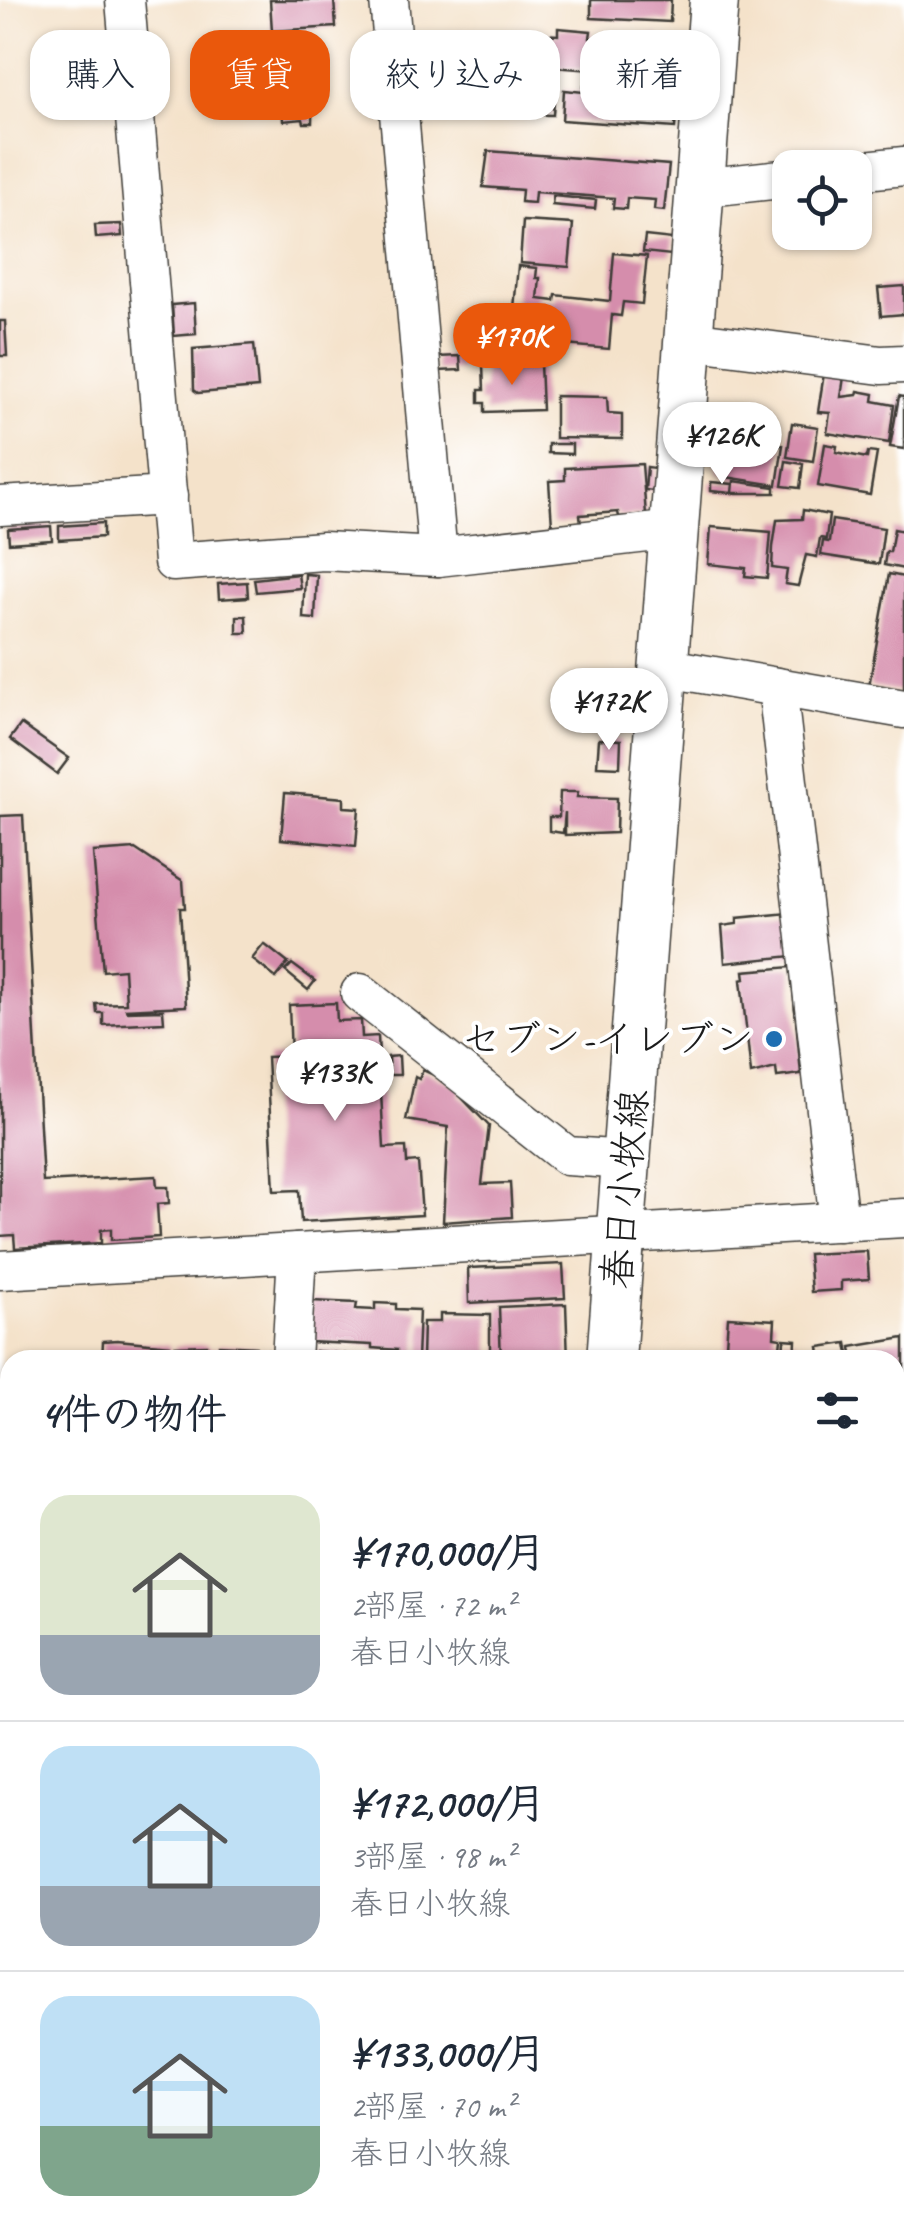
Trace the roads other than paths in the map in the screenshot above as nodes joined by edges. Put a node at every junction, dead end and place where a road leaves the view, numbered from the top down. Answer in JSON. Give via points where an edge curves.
{"nodes":[{"id":1,"x":125,"y":0,"type":"edge"},
{"id":2,"x":389,"y":0,"type":"edge"},
{"id":3,"x":714,"y":0,"type":"edge"},
{"id":4,"x":904,"y":166,"type":"edge"},
{"id":5,"x":872,"y":169,"type":"edge"},
{"id":6,"x":772,"y":180,"type":"edge"},
{"id":7,"x":700,"y":188,"type":"junction"},
{"id":8,"x":688,"y":340,"type":"junction"},
{"id":9,"x":904,"y":364,"type":"edge"},
{"id":10,"x":168,"y":496,"type":"junction"},
{"id":11,"x":0,"y":506,"type":"edge"},
{"id":12,"x":674,"y":530,"type":"junction"},
{"id":13,"x":438,"y":557,"type":"junction"},
{"id":14,"x":662,"y":667,"type":"junction"},
{"id":15,"x":778,"y":687,"type":"junction"},
{"id":16,"x":904,"y":709,"type":"edge"},
{"id":17,"x":360,"y":994,"type":"dead end"},
{"id":18,"x":628,"y":1160,"type":"junction"},
{"id":19,"x":904,"y":1218,"type":"edge"},
{"id":20,"x":839,"y":1222,"type":"junction"},
{"id":21,"x":620,"y":1234,"type":"junction"},
{"id":22,"x":297,"y":1253,"type":"junction"},
{"id":23,"x":0,"y":1270,"type":"edge"},
{"id":24,"x":292,"y":1350,"type":"edge"},
{"id":25,"x":612,"y":1350,"type":"edge"}],
"edges":[{"from":1,"to":10,"type":"street"},
{"from":2,"to":13,"type":"street"},
{"from":3,"to":7,"type":"main road","name":"春日小牧線"},
{"from":4,"to":5,"type":"street"},
{"from":6,"to":7,"type":"street"},
{"from":7,"to":8,"type":"main road","name":"春日小牧線"},
{"from":8,"to":9,"type":"street"},
{"from":8,"to":12,"type":"main road","name":"春日小牧線"},
{"from":10,"to":11,"type":"street"},
{"from":10,"to":13,"type":"street","via":[[173,562],[324,551]]},
{"from":12,"to":13,"type":"street"},
{"from":12,"to":14,"type":"main road","name":"春日小牧線"},
{"from":14,"to":15,"type":"street"},
{"from":14,"to":18,"type":"main road","name":"春日小牧線"},
{"from":15,"to":16,"type":"street"},
{"from":15,"to":20,"type":"street"},
{"from":17,"to":18,"type":"street","via":[[567,1156]]},
{"from":18,"to":21,"type":"main road","name":"春日小牧線"},
{"from":19,"to":20,"type":"street"},
{"from":20,"to":21,"type":"street"},
{"from":21,"to":22,"type":"street"},
{"from":21,"to":25,"type":"main road","name":"春日小牧線"},
{"from":22,"to":23,"type":"street"},
{"from":22,"to":24,"type":"street"}]}
